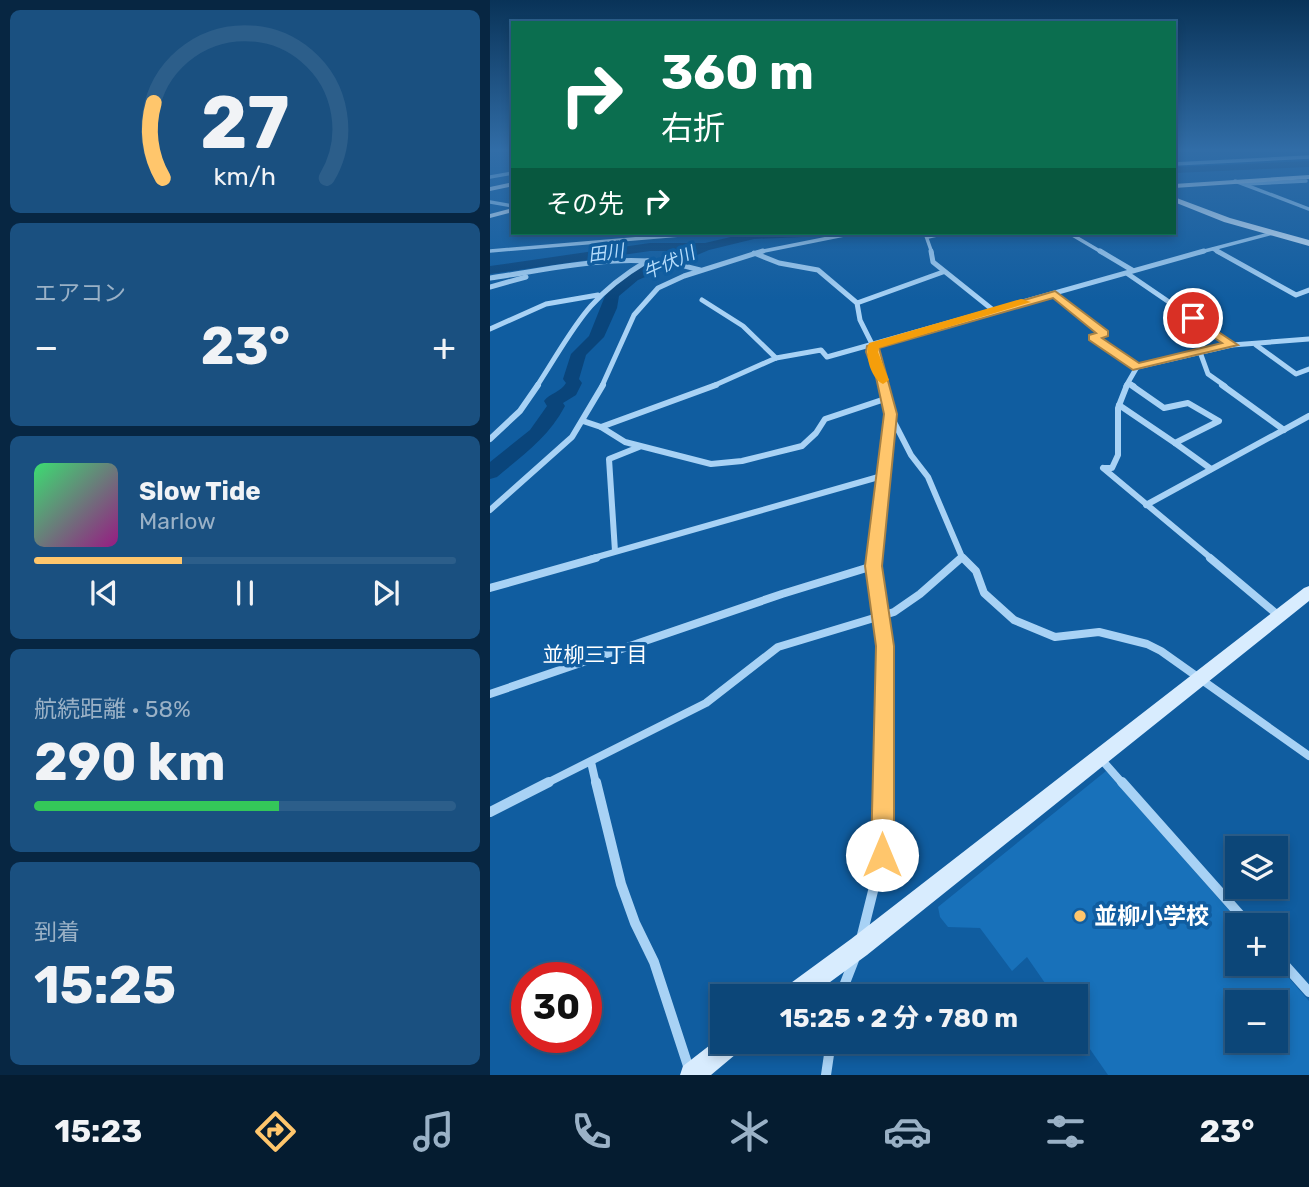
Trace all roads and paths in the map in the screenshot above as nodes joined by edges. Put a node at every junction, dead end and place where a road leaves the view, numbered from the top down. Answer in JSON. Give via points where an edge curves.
{"nodes":[{"id":1,"x":1283,"y":199,"type":"edge"},
{"id":2,"x":1176,"y":201,"type":"edge"},
{"id":3,"x":490,"y":202,"type":"edge"},
{"id":4,"x":511,"y":207,"type":"edge"},
{"id":5,"x":511,"y":209,"type":"edge"},
{"id":6,"x":1309,"y":209,"type":"edge"},
{"id":7,"x":490,"y":216,"type":"edge"},
{"id":8,"x":1273,"y":233,"type":"junction"},
{"id":9,"x":680,"y":235,"type":"edge"},
{"id":10,"x":844,"y":235,"type":"edge"},
{"id":11,"x":926,"y":235,"type":"edge"},
{"id":12,"x":1072,"y":235,"type":"edge"},
{"id":13,"x":1309,"y":243,"type":"edge"},
{"id":14,"x":1212,"y":249,"type":"junction"},
{"id":15,"x":490,"y":251,"type":"edge"},
{"id":16,"x":754,"y":253,"type":"junction"},
{"id":17,"x":647,"y":261,"type":"junction"},
{"id":18,"x":699,"y":270,"type":"junction"},
{"id":19,"x":547,"y":271,"type":"junction"},
{"id":20,"x":943,"y":271,"type":"junction"},
{"id":21,"x":1130,"y":272,"type":"junction"},
{"id":22,"x":490,"y":278,"type":"edge"},
{"id":23,"x":490,"y":287,"type":"edge"},
{"id":24,"x":1309,"y":290,"type":"edge"},
{"id":25,"x":1055,"y":294,"type":"junction"},
{"id":26,"x":599,"y":295,"type":"junction"},
{"id":27,"x":702,"y":300,"type":"dead end"},
{"id":28,"x":857,"y":303,"type":"junction"},
{"id":29,"x":993,"y":310,"type":"junction"},
{"id":30,"x":490,"y":330,"type":"edge"},
{"id":31,"x":1308,"y":340,"type":"edge"},
{"id":32,"x":1232,"y":345,"type":"junction"},
{"id":33,"x":1256,"y":345,"type":"junction"},
{"id":34,"x":873,"y":346,"type":"junction"},
{"id":35,"x":1200,"y":352,"type":"junction"},
{"id":36,"x":776,"y":358,"type":"junction"},
{"id":37,"x":1137,"y":368,"type":"junction"},
{"id":38,"x":1309,"y":369,"type":"edge"},
{"id":39,"x":1129,"y":383,"type":"junction"},
{"id":40,"x":888,"y":398,"type":"junction"},
{"id":41,"x":1119,"y":405,"type":"junction"},
{"id":42,"x":891,"y":414,"type":"junction"},
{"id":43,"x":1309,"y":416,"type":"edge"},
{"id":44,"x":583,"y":421,"type":"junction"},
{"id":45,"x":601,"y":427,"type":"junction"},
{"id":46,"x":1284,"y":430,"type":"junction"},
{"id":47,"x":490,"y":439,"type":"edge"},
{"id":48,"x":1175,"y":443,"type":"junction"},
{"id":49,"x":639,"y":447,"type":"junction"},
{"id":50,"x":1211,"y":469,"type":"junction"},
{"id":51,"x":881,"y":476,"type":"junction"},
{"id":52,"x":1146,"y":505,"type":"junction"},
{"id":53,"x":490,"y":510,"type":"edge"},
{"id":54,"x":615,"y":551,"type":"junction"},
{"id":55,"x":962,"y":557,"type":"junction"},
{"id":56,"x":873,"y":566,"type":"junction"},
{"id":57,"x":490,"y":588,"type":"edge"},
{"id":58,"x":1309,"y":592,"type":"edge"},
{"id":59,"x":879,"y":616,"type":"junction"},
{"id":60,"x":1279,"y":616,"type":"junction"},
{"id":61,"x":1199,"y":678,"type":"junction"},
{"id":62,"x":490,"y":694,"type":"edge"},
{"id":63,"x":1309,"y":756,"type":"edge"},
{"id":64,"x":1100,"y":758,"type":"junction"},
{"id":65,"x":591,"y":762,"type":"junction"},
{"id":66,"x":490,"y":812,"type":"edge"},
{"id":67,"x":1238,"y":913,"type":"edge"},
{"id":68,"x":859,"y":947,"type":"junction"},
{"id":69,"x":1288,"y":968,"type":"edge"},
{"id":70,"x":808,"y":984,"type":"edge"},
{"id":71,"x":845,"y":984,"type":"edge"},
{"id":72,"x":1309,"y":992,"type":"edge"},
{"id":73,"x":718,"y":1054,"type":"edge"},
{"id":74,"x":829,"y":1054,"type":"edge"},
{"id":75,"x":691,"y":1075,"type":"edge"},
{"id":76,"x":826,"y":1075,"type":"edge"}],
"edges":[{"from":1,"to":6,"type":"street"},
{"from":2,"to":8,"type":"street"},
{"from":3,"to":4,"type":"street"},
{"from":5,"to":7,"type":"street"},
{"from":8,"to":13,"type":"street"},
{"from":8,"to":14,"type":"street"},
{"from":9,"to":15,"type":"street"},
{"from":10,"to":16,"type":"street"},
{"from":11,"to":20,"type":"street","via":[[933,262]]},
{"from":12,"to":21,"type":"street"},
{"from":14,"to":21,"type":"street"},
{"from":14,"to":24,"type":"street","via":[[1296,295]]},
{"from":16,"to":18,"type":"street"},
{"from":16,"to":28,"type":"street","via":[[818,270]]},
{"from":17,"to":18,"type":"street"},
{"from":17,"to":19,"type":"street"},
{"from":17,"to":26,"type":"street"},
{"from":18,"to":44,"type":"street","via":[[668,282],[641,305]]},
{"from":19,"to":22,"type":"street"},
{"from":19,"to":23,"type":"street"},
{"from":20,"to":28,"type":"street"},
{"from":20,"to":29,"type":"street"},
{"from":21,"to":25,"type":"street"},
{"from":21,"to":32,"type":"street"},
{"from":25,"to":29,"type":"street"},
{"from":25,"to":37,"type":"street","via":[[1104,334],[1093,338]]},
{"from":26,"to":30,"type":"street","via":[[546,304]]},
{"from":26,"to":47,"type":"street","via":[[522,408]]},
{"from":27,"to":36,"type":"street","via":[[743,326]]},
{"from":28,"to":34,"type":"street"},
{"from":29,"to":34,"type":"street"},
{"from":31,"to":33,"type":"street"},
{"from":32,"to":33,"type":"street"},
{"from":32,"to":35,"type":"street"},
{"from":33,"to":38,"type":"street","via":[[1296,374]]},
{"from":34,"to":36,"type":"street","via":[[827,357],[821,350]]},
{"from":34,"to":40,"type":"street"},
{"from":35,"to":37,"type":"street"},
{"from":35,"to":46,"type":"street","via":[[1208,374]]},
{"from":36,"to":45,"type":"street","via":[[706,390]]},
{"from":37,"to":39,"type":"street"},
{"from":39,"to":41,"type":"street"},
{"from":39,"to":48,"type":"street","via":[[1164,408],[1192,402],[1219,421]]},
{"from":40,"to":42,"type":"street"},
{"from":40,"to":49,"type":"street","via":[[825,419],[802,446],[742,461],[711,464]]},
{"from":41,"to":48,"type":"street"},
{"from":41,"to":52,"type":"street","via":[[1119,453],[1112,468],[1103,468]]},
{"from":42,"to":51,"type":"street"},
{"from":42,"to":55,"type":"street","via":[[911,455],[929,477]]},
{"from":43,"to":46,"type":"street"},
{"from":44,"to":45,"type":"street"},
{"from":44,"to":53,"type":"street","via":[[572,437]]},
{"from":45,"to":49,"type":"street"},
{"from":46,"to":50,"type":"street"},
{"from":48,"to":50,"type":"street"},
{"from":49,"to":54,"type":"street","via":[[609,459]]},
{"from":50,"to":52,"type":"street"},
{"from":51,"to":54,"type":"street"},
{"from":51,"to":56,"type":"street"},
{"from":52,"to":60,"type":"street"},
{"from":54,"to":57,"type":"street"},
{"from":55,"to":59,"type":"street","via":[[920,594],[894,612]]},
{"from":55,"to":61,"type":"street","via":[[976,571],[984,593],[1014,620],[1055,636],[1099,632],[1147,644]]},
{"from":56,"to":59,"type":"street"},
{"from":56,"to":62,"type":"street"},
{"from":58,"to":60,"type":"street"},
{"from":59,"to":65,"type":"street","via":[[778,647],[706,703]]},
{"from":59,"to":68,"type":"street","via":[[885,646],[882,855]]},
{"from":60,"to":61,"type":"street"},
{"from":61,"to":63,"type":"street"},
{"from":61,"to":64,"type":"street"},
{"from":64,"to":67,"type":"street"},
{"from":64,"to":68,"type":"street"},
{"from":65,"to":66,"type":"street"},
{"from":65,"to":75,"type":"street","via":[[621,884],[654,962]]},
{"from":68,"to":70,"type":"street"},
{"from":68,"to":71,"type":"street"},
{"from":69,"to":72,"type":"street"},
{"from":73,"to":75,"type":"street"},
{"from":74,"to":76,"type":"street"}]}
